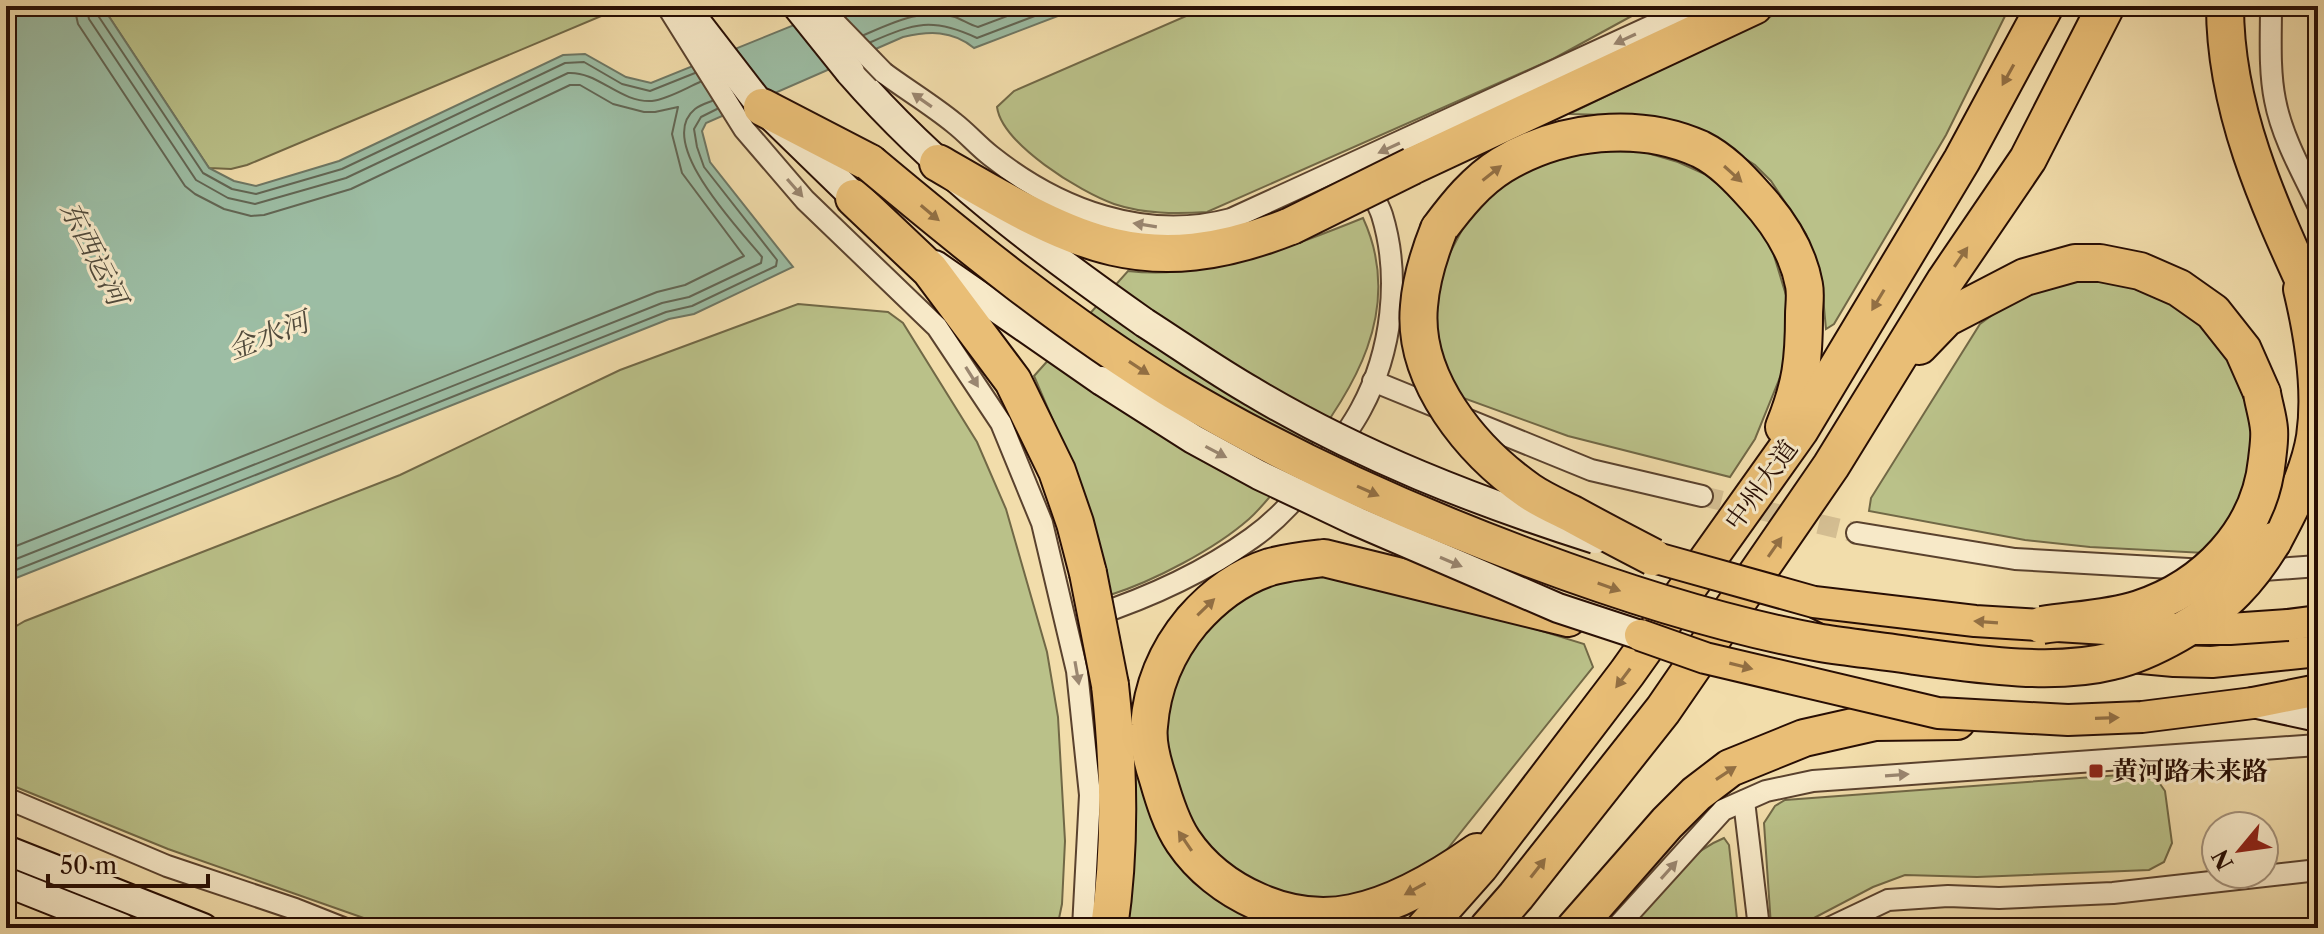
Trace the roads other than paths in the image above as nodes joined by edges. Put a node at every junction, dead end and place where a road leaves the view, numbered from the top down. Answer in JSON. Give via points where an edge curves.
{"nodes":[{"id":1,"x":667,"y":6,"type":"edge"},
{"id":2,"x":797,"y":6,"type":"edge"},
{"id":3,"x":819,"y":6,"type":"edge"},
{"id":4,"x":1695,"y":6,"type":"edge"},
{"id":5,"x":1754,"y":6,"type":"edge"},
{"id":6,"x":2045,"y":6,"type":"edge"},
{"id":7,"x":2106,"y":6,"type":"edge"},
{"id":8,"x":2225,"y":6,"type":"edge"},
{"id":9,"x":2271,"y":6,"type":"edge"},
{"id":10,"x":690,"y":25,"type":"edge"},
{"id":11,"x":753,"y":118,"type":"junction"},
{"id":12,"x":938,"y":163,"type":"junction"},
{"id":13,"x":1356,"y":163,"type":"junction"},
{"id":14,"x":854,"y":198,"type":"junction"},
{"id":15,"x":2318,"y":205,"type":"edge"},
{"id":16,"x":2296,"y":263,"type":"junction"},
{"id":17,"x":2318,"y":312,"type":"edge"},
{"id":18,"x":1373,"y":381,"type":"junction"},
{"id":19,"x":1883,"y":381,"type":"junction"},
{"id":20,"x":1761,"y":486,"type":"junction"},
{"id":21,"x":1702,"y":496,"type":"tunnel mouth"},
{"id":22,"x":1857,"y":533,"type":"tunnel mouth"},
{"id":23,"x":1653,"y":557,"type":"junction"},
{"id":24,"x":2318,"y":566,"type":"edge"},
{"id":25,"x":1814,"y":602,"type":"junction"},
{"id":26,"x":2318,"y":621,"type":"edge"},
{"id":27,"x":1067,"y":624,"type":"junction"},
{"id":28,"x":2042,"y":625,"type":"junction"},
{"id":29,"x":1640,"y":635,"type":"junction"},
{"id":30,"x":2318,"y":651,"type":"edge"},
{"id":31,"x":2318,"y":690,"type":"edge"},
{"id":32,"x":2253,"y":703,"type":"junction"},
{"id":33,"x":2318,"y":717,"type":"edge"},
{"id":34,"x":2068,"y":720,"type":"junction"},
{"id":35,"x":2318,"y":745,"type":"edge"},
{"id":36,"x":6,"y":798,"type":"edge"},
{"id":37,"x":1744,"y":801,"type":"junction"},
{"id":38,"x":1505,"y":833,"type":"junction"},
{"id":39,"x":6,"y":850,"type":"edge"},
{"id":40,"x":2318,"y":870,"type":"edge"},
{"id":41,"x":6,"y":882,"type":"edge"},
{"id":42,"x":122,"y":928,"type":"edge"},
{"id":43,"x":203,"y":928,"type":"edge"},
{"id":44,"x":343,"y":928,"type":"edge"},
{"id":45,"x":1083,"y":928,"type":"edge"},
{"id":46,"x":1109,"y":928,"type":"edge"},
{"id":47,"x":1425,"y":928,"type":"edge"},
{"id":48,"x":1488,"y":928,"type":"edge"},
{"id":49,"x":1575,"y":928,"type":"edge"},
{"id":50,"x":1616,"y":928,"type":"edge"},
{"id":51,"x":1759,"y":928,"type":"edge"},
{"id":52,"x":1829,"y":928,"type":"edge"}],
"edges":[{"from":1,"to":10,"type":"street"},
{"from":2,"to":12,"type":"main road","bridge":true,"via":[[850,72]]},
{"from":13,"to":3,"type":"street","one_way":true,"bridge":true,"via":[[1213,224],[1154,227],[1106,218],[1047,194],[991,156],[884,73]]},
{"from":4,"to":13,"type":"street","one_way":true},
{"from":5,"to":12,"type":"highway","bridge":true,"via":[[1291,226],[1189,254],[1104,247],[1035,219]]},
{"from":6,"to":20,"type":"highway","name":"中州大道","one_way":true,"via":[[1962,160]]},
{"from":19,"to":7,"type":"highway","name":"中州大道","one_way":true,"via":[[2028,159]]},
{"from":8,"to":16,"type":"highway","via":[[2236,100],[2255,169]]},
{"from":9,"to":15,"type":"street","via":[[2275,101]]},
{"from":10,"to":11,"type":"main road"},
{"from":11,"to":14,"type":"main road"},
{"from":11,"to":16,"type":"highway","one_way":true,"bridge":true,"via":[[870,163],[995,268],[1089,335],[1174,391],[1299,461],[1453,529],[1613,589],[1714,619],[1820,643],[1987,665],[2111,662],[2202,617],[2255,569],[2296,495],[2315,438],[2310,322]]},
{"from":11,"to":27,"type":"street","one_way":true,"via":[[805,200],[937,327],[1001,423],[1042,523]]},
{"from":12,"to":23,"type":"main road","bridge":true,"via":[[1037,246],[1253,392],[1443,486]]},
{"from":13,"to":18,"type":"street","via":[[1381,211],[1391,260],[1385,345]]},
{"from":14,"to":29,"type":"main road","one_way":true,"bridge":true,"via":[[1008,318],[1193,439],[1342,515],[1558,608]]},
{"from":14,"to":46,"type":"highway","bridge":true,"via":[[930,270],[1013,381],[1057,471],[1088,573],[1110,685],[1118,829]]},
{"from":16,"to":17,"type":"highway"},
{"from":18,"to":21,"type":"street","via":[[1591,470]]},
{"from":18,"to":27,"type":"street","via":[[1338,446],[1255,537],[1172,586]]},
{"from":19,"to":28,"type":"highway","bridge":true,"via":[[1946,318],[2025,277],[2075,263],[2140,271],[2179,288],[2213,312],[2243,350],[2262,393],[2270,431],[2265,481],[2255,512],[2232,546],[2204,575],[2138,609]]},
{"from":48,"to":19,"type":"highway","name":"中州大道","one_way":true,"via":[[1663,710],[1831,466]]},
{"from":23,"to":20,"type":"highway","one_way":true,"bridge":true,"via":[[1531,492],[1491,460],[1462,428],[1433,380],[1420,340],[1426,264],[1439,229],[1464,196],[1501,166],[1573,137],[1659,136],[1701,150],[1731,170],[1761,203],[1790,243],[1804,286],[1804,358],[1797,394]]},
{"from":20,"to":38,"type":"highway","name":"中州大道","one_way":true},
{"from":22,"to":24,"type":"street","via":[[2015,559],[2230,572]]},
{"from":23,"to":25,"type":"main road","bridge":true},
{"from":28,"to":25,"type":"main road","one_way":true,"bridge":true},
{"from":25,"to":30,"type":"main road","bridge":true,"via":[[1878,634],[2174,661]]},
{"from":26,"to":28,"type":"main road","bridge":true,"via":[[2230,629]]},
{"from":27,"to":45,"type":"street","one_way":true,"via":[[1090,795]]},
{"from":29,"to":34,"type":"main road","one_way":true,"bridge":true,"via":[[1705,658],[1938,713]]},
{"from":38,"to":29,"type":"highway","one_way":true,"bridge":true,"via":[[1403,896],[1352,913],[1303,914],[1256,902],[1197,857],[1165,806],[1149,727],[1161,670],[1176,640],[1228,587],[1271,567],[1324,558]]},
{"from":31,"to":32,"type":"main road"},
{"from":32,"to":33,"type":"main road"},
{"from":34,"to":32,"type":"main road","one_way":true,"bridge":true},
{"from":49,"to":34,"type":"highway","one_way":true,"bridge":true,"via":[[1696,794],[1730,768],[1777,747],[1875,722]]},
{"from":37,"to":35,"type":"street","one_way":true,"via":[[1813,781]]},
{"from":36,"to":44,"type":"street","via":[[167,866]]},
{"from":50,"to":37,"type":"street","one_way":true,"via":[[1723,810]]},
{"from":37,"to":51,"type":"street"},
{"from":38,"to":47,"type":"highway","name":"中州大道"},
{"from":39,"to":43,"type":"main road"},
{"from":40,"to":52,"type":"street","via":[[2113,893],[1888,900]]},
{"from":41,"to":42,"type":"main road"}]}
